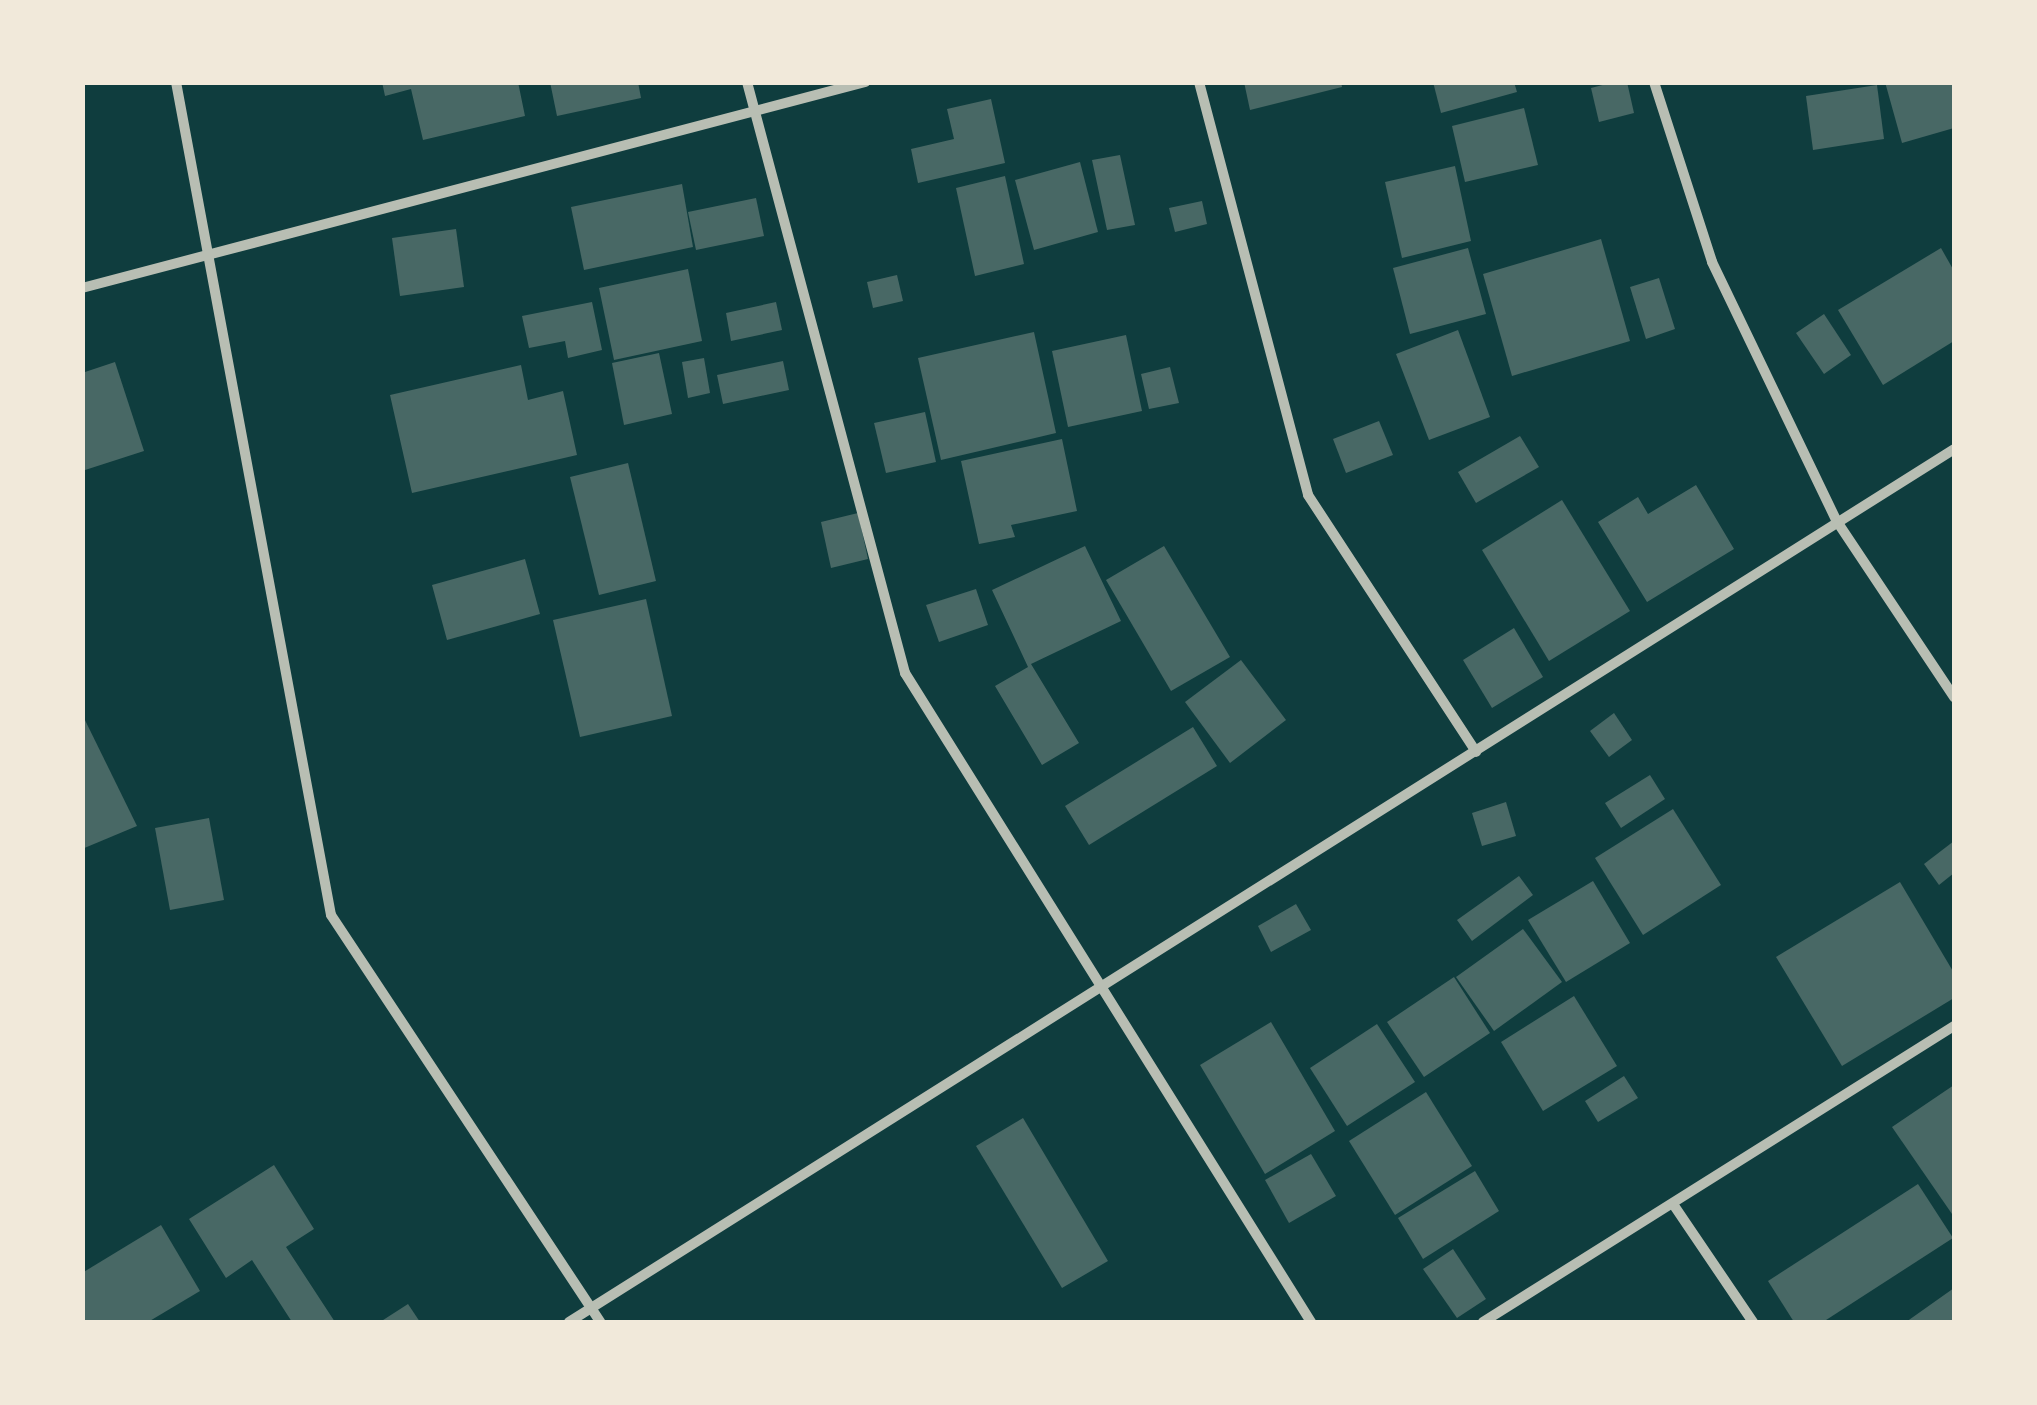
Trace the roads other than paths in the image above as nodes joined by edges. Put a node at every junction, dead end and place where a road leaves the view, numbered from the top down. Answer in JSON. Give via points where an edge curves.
{"nodes":[{"id":1,"x":176,"y":82,"type":"edge"},
{"id":2,"x":747,"y":82,"type":"edge"},
{"id":3,"x":866,"y":82,"type":"edge"},
{"id":4,"x":1199,"y":82,"type":"edge"},
{"id":5,"x":1654,"y":82,"type":"edge"},
{"id":6,"x":753,"y":110,"type":"junction"},
{"id":7,"x":210,"y":251,"type":"junction"},
{"id":8,"x":82,"y":288,"type":"edge"},
{"id":9,"x":1954,"y":450,"type":"edge"},
{"id":10,"x":1836,"y":520,"type":"junction"},
{"id":11,"x":1954,"y":697,"type":"edge"},
{"id":12,"x":1476,"y":752,"type":"junction"},
{"id":13,"x":1102,"y":988,"type":"junction"},
{"id":14,"x":1954,"y":1026,"type":"edge"},
{"id":15,"x":1672,"y":1204,"type":"junction"},
{"id":16,"x":591,"y":1308,"type":"junction"},
{"id":17,"x":569,"y":1322,"type":"edge"},
{"id":18,"x":600,"y":1322,"type":"edge"},
{"id":19,"x":1311,"y":1322,"type":"edge"},
{"id":20,"x":1483,"y":1322,"type":"edge"},
{"id":21,"x":1753,"y":1322,"type":"edge"}],
"edges":[{"from":1,"to":7,"type":"street"},
{"from":2,"to":6,"type":"street"},
{"from":3,"to":6,"type":"street"},
{"from":4,"to":12,"type":"street","via":[[1308,495]]},
{"from":5,"to":10,"type":"street","via":[[1712,262]]},
{"from":6,"to":7,"type":"street"},
{"from":6,"to":13,"type":"street","via":[[905,673]]},
{"from":7,"to":8,"type":"street"},
{"from":7,"to":16,"type":"street","via":[[331,915]]},
{"from":9,"to":10,"type":"street"},
{"from":10,"to":11,"type":"street"},
{"from":10,"to":12,"type":"street"},
{"from":12,"to":13,"type":"street"},
{"from":13,"to":16,"type":"street"},
{"from":13,"to":19,"type":"street"},
{"from":14,"to":15,"type":"street"},
{"from":15,"to":20,"type":"street"},
{"from":15,"to":21,"type":"street"},
{"from":16,"to":17,"type":"street"},
{"from":16,"to":18,"type":"street"}]}
